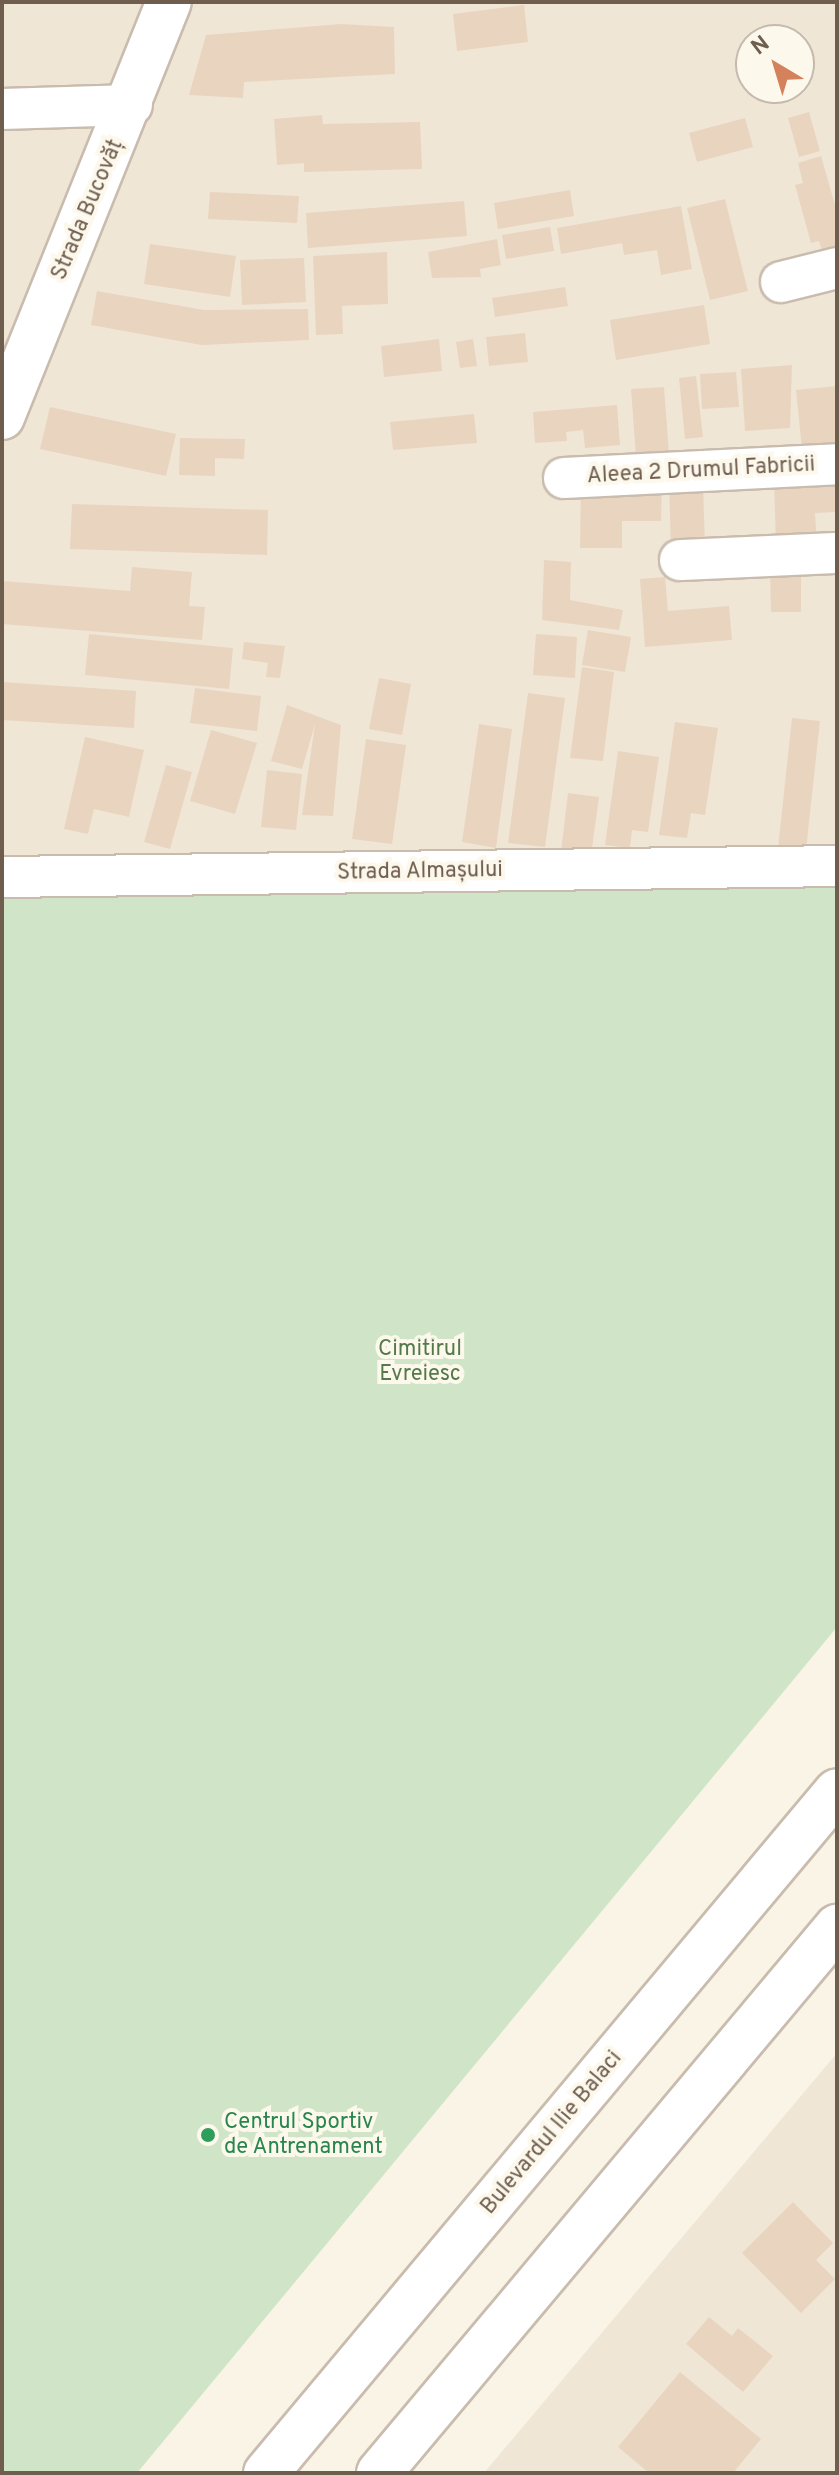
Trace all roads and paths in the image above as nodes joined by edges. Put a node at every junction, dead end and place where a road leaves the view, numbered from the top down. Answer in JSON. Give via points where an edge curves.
{"nodes":[{"id":1,"x":169,"y":2,"type":"edge"},
{"id":2,"x":132,"y":105,"type":"junction"},
{"id":3,"x":2,"y":109,"type":"edge"},
{"id":4,"x":837,"y":268,"type":"edge"},
{"id":5,"x":781,"y":282,"type":"dead end"},
{"id":6,"x":2,"y":417,"type":"edge"},
{"id":7,"x":837,"y":464,"type":"edge"},
{"id":8,"x":564,"y":478,"type":"dead end"},
{"id":9,"x":837,"y":553,"type":"edge"},
{"id":10,"x":680,"y":560,"type":"dead end"},
{"id":11,"x":837,"y":866,"type":"edge"},
{"id":12,"x":2,"y":877,"type":"edge"},
{"id":13,"x":837,"y":1791,"type":"edge"},
{"id":14,"x":837,"y":1927,"type":"edge"},
{"id":15,"x":266,"y":2473,"type":"edge"},
{"id":16,"x":379,"y":2473,"type":"edge"}],
"edges":[{"from":1,"to":2,"type":"main road","name":"Strada Bucovăț"},
{"from":2,"to":3,"type":"street"},
{"from":2,"to":6,"type":"main road","name":"Strada Bucovăț"},
{"from":4,"to":5,"type":"street"},
{"from":7,"to":8,"type":"street","name":"Aleea 2 Drumul Fabricii"},
{"from":9,"to":10,"type":"street"},
{"from":11,"to":12,"type":"street","name":"Strada Almașului"},
{"from":13,"to":15,"type":"main road","name":"Bulevardul Ilie Balaci"},
{"from":14,"to":16,"type":"main road"}]}
